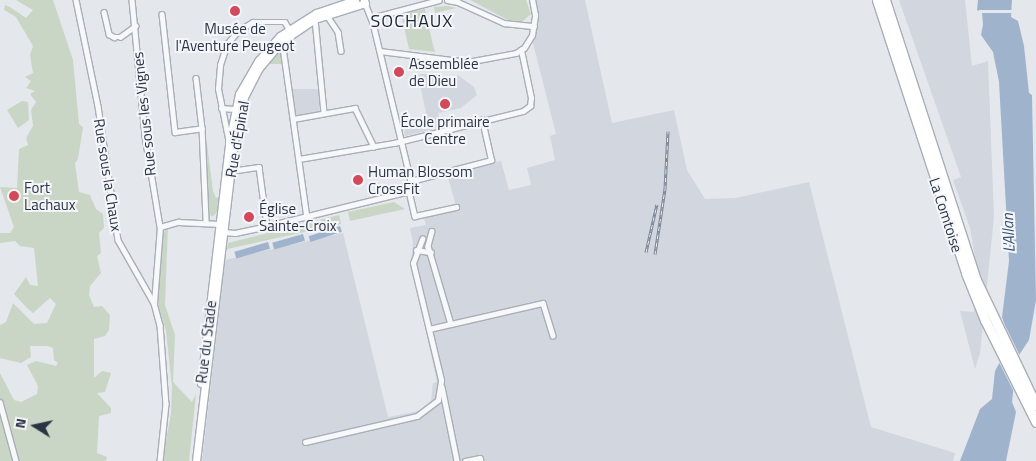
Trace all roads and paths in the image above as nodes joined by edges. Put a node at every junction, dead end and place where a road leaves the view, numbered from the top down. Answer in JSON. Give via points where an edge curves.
{"nodes":[{"id":1,"x":76,"y":0,"type":"edge"},
{"id":2,"x":132,"y":0,"type":"edge"},
{"id":3,"x":355,"y":0,"type":"edge"},
{"id":4,"x":407,"y":0,"type":"edge"},
{"id":5,"x":439,"y":0,"type":"edge"},
{"id":6,"x":447,"y":0,"type":"edge"},
{"id":7,"x":532,"y":0,"type":"edge"},
{"id":8,"x":877,"y":0,"type":"edge"},
{"id":9,"x":886,"y":0,"type":"edge"},
{"id":10,"x":365,"y":1,"type":"edge"},
{"id":11,"x":458,"y":1,"type":"edge"},
{"id":12,"x":408,"y":7,"type":"junction"},
{"id":13,"x":104,"y":12,"type":"dead end"},
{"id":14,"x":325,"y":12,"type":"junction"},
{"id":15,"x":162,"y":14,"type":"dead end"},
{"id":16,"x":371,"y":18,"type":"junction"},
{"id":17,"x":315,"y":19,"type":"junction"},
{"id":18,"x":135,"y":26,"type":"junction"},
{"id":19,"x":534,"y":26,"type":"junction"},
{"id":20,"x":290,"y":31,"type":"junction"},
{"id":21,"x":281,"y":38,"type":"junction"},
{"id":22,"x":521,"y":50,"type":"junction"},
{"id":23,"x":341,"y":51,"type":"dead end"},
{"id":24,"x":380,"y":51,"type":"junction"},
{"id":25,"x":196,"y":78,"type":"dead end"},
{"id":26,"x":221,"y":108,"type":"junction"},
{"id":27,"x":234,"y":109,"type":"junction"},
{"id":28,"x":324,"y":113,"type":"junction"},
{"id":29,"x":293,"y":119,"type":"junction"},
{"id":30,"x":482,"y":120,"type":"junction"},
{"id":31,"x":202,"y":128,"type":"junction"},
{"id":32,"x":401,"y":140,"type":"junction"},
{"id":33,"x":229,"y":143,"type":"junction"},
{"id":34,"x":374,"y":147,"type":"junction"},
{"id":35,"x":299,"y":159,"type":"junction"},
{"id":36,"x":230,"y":171,"type":"junction"},
{"id":37,"x":411,"y":181,"type":"junction"},
{"id":38,"x":409,"y":191,"type":"junction"},
{"id":39,"x":456,"y":207,"type":"dead end"},
{"id":40,"x":307,"y":217,"type":"junction"},
{"id":41,"x":206,"y":221,"type":"junction"},
{"id":42,"x":220,"y":224,"type":"junction"},
{"id":43,"x":267,"y":226,"type":"junction"},
{"id":44,"x":160,"y":227,"type":"junction"},
{"id":45,"x":432,"y":231,"type":"dead end"},
{"id":46,"x":224,"y":232,"type":"junction"},
{"id":47,"x":218,"y":238,"type":"junction"},
{"id":48,"x":422,"y":239,"type":"dead end"},
{"id":49,"x":416,"y":250,"type":"junction"},
{"id":50,"x":431,"y":252,"type":"junction"},
{"id":51,"x":154,"y":303,"type":"junction"},
{"id":52,"x":451,"y":324,"type":"junction"},
{"id":53,"x":429,"y":329,"type":"junction"},
{"id":54,"x":553,"y":336,"type":"dead end"},
{"id":55,"x":441,"y":380,"type":"junction"},
{"id":56,"x":0,"y":402,"type":"edge"},
{"id":57,"x":1032,"y":407,"type":"edge"},
{"id":58,"x":1036,"y":424,"type":"edge"},
{"id":59,"x":305,"y":442,"type":"dead end"},
{"id":60,"x":16,"y":461,"type":"edge"},
{"id":61,"x":160,"y":461,"type":"edge"},
{"id":62,"x":192,"y":461,"type":"edge"},
{"id":63,"x":196,"y":461,"type":"edge"},
{"id":64,"x":457,"y":461,"type":"edge"},
{"id":65,"x":465,"y":461,"type":"edge"},
{"id":66,"x":481,"y":461,"type":"edge"}],
"edges":[{"from":1,"to":51,"type":"street","name":"Rue sous la Chaux","via":[[98,106],[118,240]]},
{"from":2,"to":18,"type":"street","name":"Rue sous les Vignes"},
{"from":3,"to":14,"type":"main road","name":"Rue d'Épinal"},
{"from":4,"to":12,"type":"street"},
{"from":5,"to":12,"type":"street"},
{"from":6,"to":11,"type":"street"},
{"from":7,"to":19,"type":"street"},
{"from":8,"to":57,"type":"highway","name":"La Comtoise","via":[[975,298],[1019,388]]},
{"from":9,"to":57,"type":"highway","name":"La Comtoise","via":[[976,280],[1022,376]]},
{"from":10,"to":14,"type":"main road","name":"Rue d'Épinal"},
{"from":10,"to":16,"type":"street"},
{"from":11,"to":19,"type":"street","via":[[504,23]]},
{"from":12,"to":16,"type":"street"},
{"from":13,"to":18,"type":"street","via":[[109,34],[114,37],[120,37]]},
{"from":14,"to":17,"type":"main road","name":"Rue d'Épinal"},
{"from":14,"to":20,"type":"main road","name":"Rue d'Épinal"},
{"from":14,"to":23,"type":"street","via":[[338,32]]},
{"from":15,"to":31,"type":"street","via":[[175,132]]},
{"from":16,"to":24,"type":"street"},
{"from":17,"to":20,"type":"main road","name":"Rue d'Épinal"},
{"from":17,"to":28,"type":"street"},
{"from":18,"to":44,"type":"street","name":"Rue sous les Vignes","via":[[145,136]]},
{"from":19,"to":22,"type":"street","via":[[531,38]]},
{"from":20,"to":21,"type":"main road","name":"Rue d'Épinal"},
{"from":20,"to":26,"type":"street","via":[[285,22],[263,21],[246,25],[232,36],[220,65]]},
{"from":21,"to":27,"type":"main road","name":"Rue d'Épinal","via":[[249,75]]},
{"from":21,"to":29,"type":"street"},
{"from":21,"to":36,"type":"main road","name":"Rue d'Épinal","via":[[259,68],[244,98]]},
{"from":22,"to":24,"type":"street","via":[[467,62]]},
{"from":22,"to":30,"type":"street","via":[[530,106],[524,111]]},
{"from":24,"to":32,"type":"street"},
{"from":25,"to":31,"type":"street"},
{"from":26,"to":27,"type":"street"},
{"from":26,"to":33,"type":"street"},
{"from":27,"to":33,"type":"main road","name":"Rue d'Épinal"},
{"from":28,"to":29,"type":"street"},
{"from":28,"to":34,"type":"street","via":[[355,108]]},
{"from":29,"to":35,"type":"street"},
{"from":30,"to":32,"type":"street"},
{"from":30,"to":37,"type":"street","via":[[490,160]]},
{"from":31,"to":41,"type":"street"},
{"from":32,"to":34,"type":"street"},
{"from":32,"to":37,"type":"street"},
{"from":33,"to":42,"type":"main road","name":"Rue d'Épinal"},
{"from":34,"to":35,"type":"street"},
{"from":35,"to":40,"type":"street"},
{"from":36,"to":43,"type":"street","via":[[259,167]]},
{"from":36,"to":46,"type":"main road","name":"Rue d'Épinal"},
{"from":37,"to":38,"type":"street"},
{"from":38,"to":39,"type":"street","via":[[414,216]]},
{"from":38,"to":40,"type":"street"},
{"from":40,"to":43,"type":"street"},
{"from":41,"to":42,"type":"street"},
{"from":41,"to":44,"type":"street","via":[[166,223]]},
{"from":42,"to":46,"type":"street"},
{"from":42,"to":47,"type":"main road","name":"Rue du Stade"},
{"from":43,"to":46,"type":"street","via":[[236,233]]},
{"from":44,"to":51,"type":"street","name":"Rue sous les Vignes"},
{"from":45,"to":50,"type":"street","via":[[428,246]]},
{"from":46,"to":47,"type":"street"},
{"from":46,"to":63,"type":"main road","name":"Rue du Stade"},
{"from":47,"to":62,"type":"main road","name":"Rue du Stade"},
{"from":48,"to":49,"type":"street"},
{"from":49,"to":50,"type":"street"},
{"from":49,"to":53,"type":"street","via":[[413,263]]},
{"from":50,"to":52,"type":"street"},
{"from":51,"to":61,"type":"street","name":"Rue sous la Chaux","via":[[165,367],[166,421]]},
{"from":52,"to":53,"type":"street"},
{"from":52,"to":54,"type":"street","via":[[543,303]]},
{"from":53,"to":55,"type":"street"},
{"from":55,"to":59,"type":"street","via":[[438,400],[424,412]]},
{"from":55,"to":64,"type":"street"},
{"from":56,"to":60,"type":"street"},
{"from":57,"to":58,"type":"highway","name":"La Comtoise"},
{"from":65,"to":66,"type":"street","via":[[480,458]]}]}
